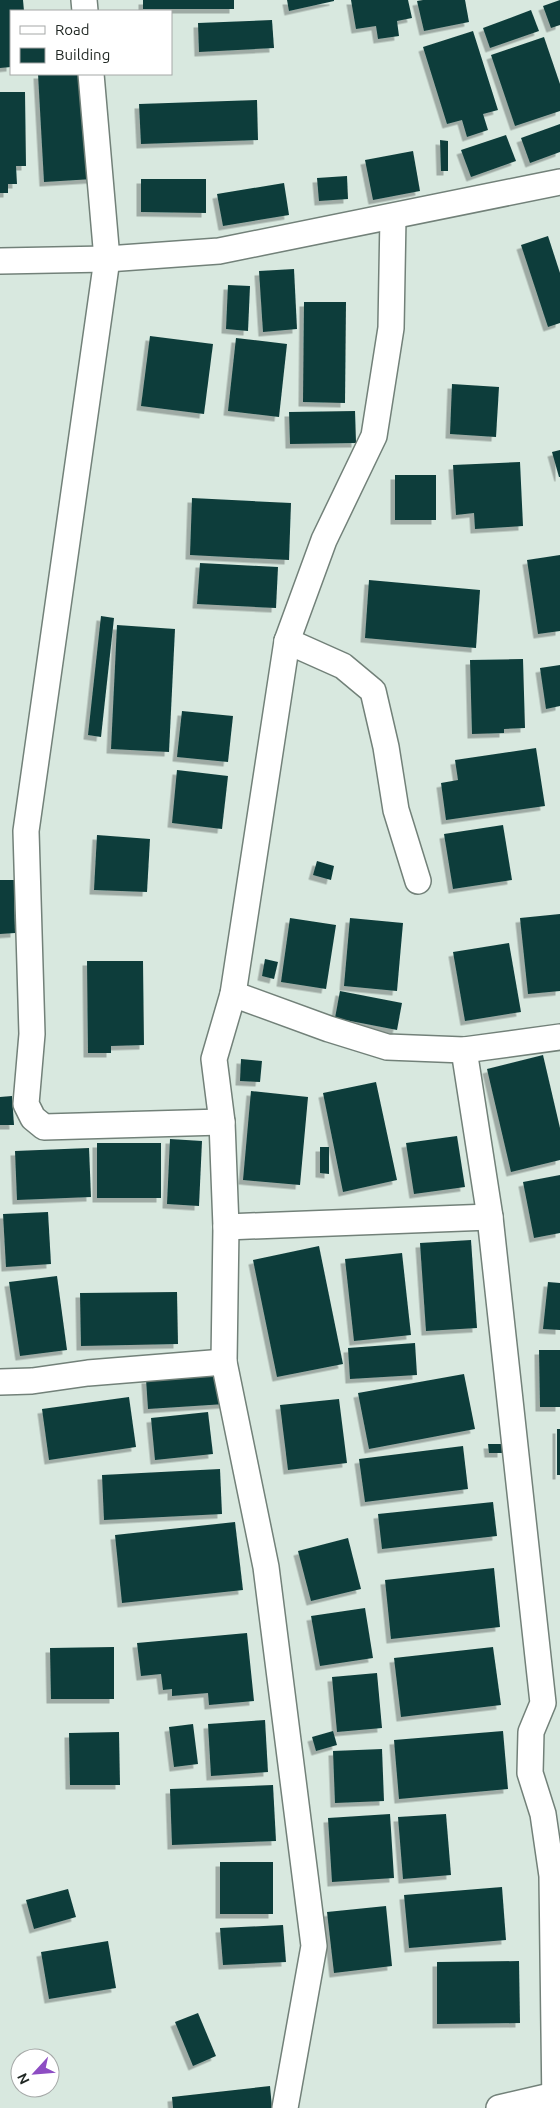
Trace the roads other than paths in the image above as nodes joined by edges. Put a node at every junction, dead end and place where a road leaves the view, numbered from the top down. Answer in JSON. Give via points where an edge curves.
{"nodes":[{"id":1,"x":91,"y":75,"type":"edge"},
{"id":2,"x":560,"y":182,"type":"edge"},
{"id":3,"x":393,"y":217,"type":"junction"},
{"id":4,"x":107,"y":259,"type":"junction"},
{"id":5,"x":0,"y":261,"type":"edge"},
{"id":6,"x":287,"y":641,"type":"junction"},
{"id":7,"x":418,"y":881,"type":"dead end"},
{"id":8,"x":233,"y":994,"type":"junction"},
{"id":9,"x":560,"y":1037,"type":"edge"},
{"id":10,"x":464,"y":1050,"type":"junction"},
{"id":11,"x":222,"y":1122,"type":"junction"},
{"id":12,"x":490,"y":1217,"type":"junction"},
{"id":13,"x":226,"y":1227,"type":"junction"},
{"id":14,"x":224,"y":1362,"type":"junction"},
{"id":15,"x":0,"y":1382,"type":"edge"},
{"id":16,"x":555,"y":2102,"type":"edge"},
{"id":17,"x":285,"y":2108,"type":"edge"},
{"id":18,"x":499,"y":2108,"type":"edge"}],
"edges":[{"from":1,"to":4,"type":"street"},
{"from":2,"to":3,"type":"street"},
{"from":3,"to":4,"type":"street","via":[[219,251]]},
{"from":3,"to":6,"type":"street","via":[[392,328],[374,436],[324,540]]},
{"from":4,"to":5,"type":"street"},
{"from":4,"to":11,"type":"street","via":[[26,831],[32,1034],[26,1104],[33,1118],[44,1127]]},
{"from":6,"to":7,"type":"street","via":[[342,666],[372,691],[386,747],[396,810]]},
{"from":6,"to":8,"type":"street"},
{"from":8,"to":10,"type":"street","via":[[387,1047]]},
{"from":8,"to":11,"type":"street","via":[[214,1059]]},
{"from":9,"to":10,"type":"street"},
{"from":10,"to":12,"type":"street"},
{"from":11,"to":13,"type":"street"},
{"from":12,"to":13,"type":"street"},
{"from":12,"to":16,"type":"street","via":[[543,1703],[531,1732],[530,1773],[543,1814],[552,1876]]},
{"from":13,"to":14,"type":"street"},
{"from":14,"to":15,"type":"street"},
{"from":14,"to":17,"type":"street","via":[[266,1567],[314,1946]]},
{"from":16,"to":18,"type":"street"}]}
